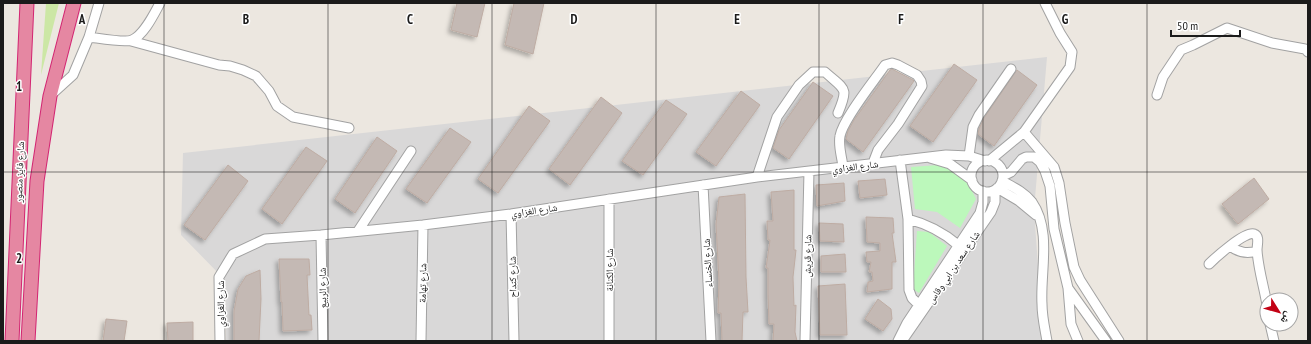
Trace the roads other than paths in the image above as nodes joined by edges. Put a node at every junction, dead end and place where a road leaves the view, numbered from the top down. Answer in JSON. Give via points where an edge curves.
{"nodes":[{"id":1,"x":27,"y":3,"type":"edge"},
{"id":2,"x":74,"y":3,"type":"edge"},
{"id":3,"x":99,"y":3,"type":"edge"},
{"id":4,"x":160,"y":3,"type":"edge"},
{"id":5,"x":1045,"y":3,"type":"edge"},
{"id":6,"x":89,"y":36,"type":"junction"},
{"id":7,"x":131,"y":41,"type":"junction"},
{"id":8,"x":1308,"y":52,"type":"edge"},
{"id":9,"x":1011,"y":69,"type":"dead end"},
{"id":10,"x":1157,"y":95,"type":"dead end"},
{"id":11,"x":50,"y":96,"type":"junction"},
{"id":12,"x":838,"y":113,"type":"dead end"},
{"id":13,"x":349,"y":128,"type":"dead end"},
{"id":14,"x":1024,"y":132,"type":"junction"},
{"id":15,"x":411,"y":151,"type":"dead end"},
{"id":16,"x":969,"y":156,"type":"junction"},
{"id":17,"x":927,"y":158,"type":"junction"},
{"id":18,"x":900,"y":160,"type":"junction"},
{"id":19,"x":987,"y":161,"type":"junction"},
{"id":20,"x":873,"y":163,"type":"junction"},
{"id":21,"x":843,"y":167,"type":"junction"},
{"id":22,"x":809,"y":171,"type":"junction"},
{"id":23,"x":758,"y":177,"type":"junction"},
{"id":24,"x":972,"y":180,"type":"junction"},
{"id":25,"x":999,"y":184,"type":"junction"},
{"id":26,"x":703,"y":185,"type":"junction"},
{"id":27,"x":983,"y":191,"type":"junction"},
{"id":28,"x":609,"y":199,"type":"junction"},
{"id":29,"x":511,"y":214,"type":"junction"},
{"id":30,"x":908,"y":218,"type":"junction"},
{"id":31,"x":423,"y":225,"type":"junction"},
{"id":32,"x":358,"y":231,"type":"junction"},
{"id":33,"x":321,"y":235,"type":"junction"},
{"id":34,"x":958,"y":245,"type":"junction"},
{"id":35,"x":1230,"y":246,"type":"junction"},
{"id":36,"x":1257,"y":251,"type":"junction"},
{"id":37,"x":1209,"y":264,"type":"dead end"},
{"id":38,"x":1080,"y":280,"type":"junction"},
{"id":39,"x":1067,"y":285,"type":"junction"},
{"id":40,"x":1265,"y":292,"type":"edge"},
{"id":41,"x":919,"y":305,"type":"junction"},
{"id":42,"x":12,"y":341,"type":"edge"},
{"id":43,"x":28,"y":341,"type":"edge"},
{"id":44,"x":220,"y":341,"type":"edge"},
{"id":45,"x":322,"y":341,"type":"edge"},
{"id":46,"x":421,"y":341,"type":"edge"},
{"id":47,"x":514,"y":341,"type":"edge"},
{"id":48,"x":609,"y":341,"type":"edge"},
{"id":49,"x":711,"y":341,"type":"edge"},
{"id":50,"x":805,"y":341,"type":"edge"},
{"id":51,"x":898,"y":341,"type":"edge"},
{"id":52,"x":902,"y":341,"type":"edge"},
{"id":53,"x":1047,"y":341,"type":"edge"},
{"id":54,"x":1078,"y":341,"type":"edge"},
{"id":55,"x":1106,"y":341,"type":"edge"},
{"id":56,"x":1119,"y":341,"type":"edge"}],
"edges":[{"from":1,"to":42,"type":"highway","name":"شارع فايز منصور"},
{"from":2,"to":11,"type":"highway"},
{"from":3,"to":6,"type":"street"},
{"from":4,"to":7,"type":"street","via":[[152,19],[138,37]]},
{"from":5,"to":14,"type":"street","via":[[1072,52],[1070,67]]},
{"from":6,"to":7,"type":"street"},
{"from":6,"to":11,"type":"street","via":[[73,74]]},
{"from":7,"to":13,"type":"street","via":[[244,70],[256,76],[269,91],[277,106],[292,117]]},
{"from":8,"to":10,"type":"street","via":[[1305,49],[1272,43],[1228,28],[1181,50],[1163,77]]},
{"from":9,"to":16,"type":"street","via":[[972,128]]},
{"from":11,"to":43,"type":"highway","via":[[38,181]]},
{"from":12,"to":23,"type":"street","via":[[845,93],[842,87],[825,72],[813,72],[799,85],[777,117]]},
{"from":14,"to":19,"type":"street"},
{"from":14,"to":38,"type":"street","via":[[1054,168],[1074,267]]},
{"from":15,"to":32,"type":"street"},
{"from":16,"to":17,"type":"street","name":"شارع الغزاوي","via":[[946,155]]},
{"from":16,"to":19,"type":"street","name":"شارع الغزاوي"},
{"from":17,"to":18,"type":"street","name":"شارع الغزاوي"},
{"from":17,"to":24,"type":"street","name":"شارع الغزاوي","via":[[950,164]]},
{"from":18,"to":20,"type":"street","name":"شارع الغزاوي"},
{"from":18,"to":30,"type":"street"},
{"from":19,"to":24,"type":"street","via":[[977,164],[972,172]]},
{"from":19,"to":25,"type":"street","via":[[1000,168]]},
{"from":20,"to":21,"type":"street","name":"شارع الغزاوي"},
{"from":20,"to":21,"type":"street","via":[[878,150],[922,86],[916,75],[898,64],[885,65],[847,119],[839,141]]},
{"from":21,"to":22,"type":"street","name":"شارع الغزاوي"},
{"from":22,"to":23,"type":"street","name":"شارع الغزاوي"},
{"from":22,"to":50,"type":"street","name":"شارع قريش"},
{"from":23,"to":26,"type":"street","name":"شارع الغزاوي"},
{"from":24,"to":27,"type":"street","via":[[976,187]]},
{"from":25,"to":27,"type":"street","via":[[987,192]]},
{"from":25,"to":39,"type":"street","via":[[1026,157],[1034,157],[1042,165],[1050,186],[1054,229]]},
{"from":25,"to":52,"type":"street","name":"شارع سعد بن ابي وقاس","via":[[991,212]]},
{"from":25,"to":53,"type":"street","via":[[1028,197],[1039,218],[1044,253],[1042,304]]},
{"from":26,"to":28,"type":"street","name":"شارع الغزاوي"},
{"from":26,"to":49,"type":"street","name":"شارع الخنساء"},
{"from":27,"to":34,"type":"street","name":"شارع سعد بن ابي وقاس","via":[[980,213]]},
{"from":28,"to":29,"type":"street","name":"شارع الغزاوي"},
{"from":28,"to":48,"type":"street","name":"شارع الكنانة"},
{"from":29,"to":31,"type":"street","name":"شارع الغزاوي"},
{"from":29,"to":47,"type":"street","name":"شارع كنداح"},
{"from":30,"to":34,"type":"street","via":[[945,234]]},
{"from":30,"to":41,"type":"street","via":[[909,290]]},
{"from":31,"to":32,"type":"street","name":"شارع الغزاوي"},
{"from":31,"to":46,"type":"street","name":"شارع تهامة"},
{"from":32,"to":33,"type":"street","name":"شارع الغزاوي"},
{"from":33,"to":44,"type":"street","name":"شارع الغزاوي","via":[[265,238],[233,254],[219,277]]},
{"from":33,"to":45,"type":"street","name":"شارع الربيع"},
{"from":34,"to":41,"type":"street","name":"شارع سعد بن ابي وقاس"},
{"from":35,"to":36,"type":"street","via":[[1240,252]]},
{"from":35,"to":36,"type":"street","via":[[1247,234],[1253,233],[1257,237]]},
{"from":35,"to":37,"type":"street"},
{"from":36,"to":40,"type":"street"},
{"from":38,"to":39,"type":"street"},
{"from":38,"to":56,"type":"street"},
{"from":39,"to":54,"type":"street","via":[[1071,324]]},
{"from":39,"to":55,"type":"street"},
{"from":41,"to":51,"type":"street","name":"شارع سعد بن ابي وقاس"}]}
